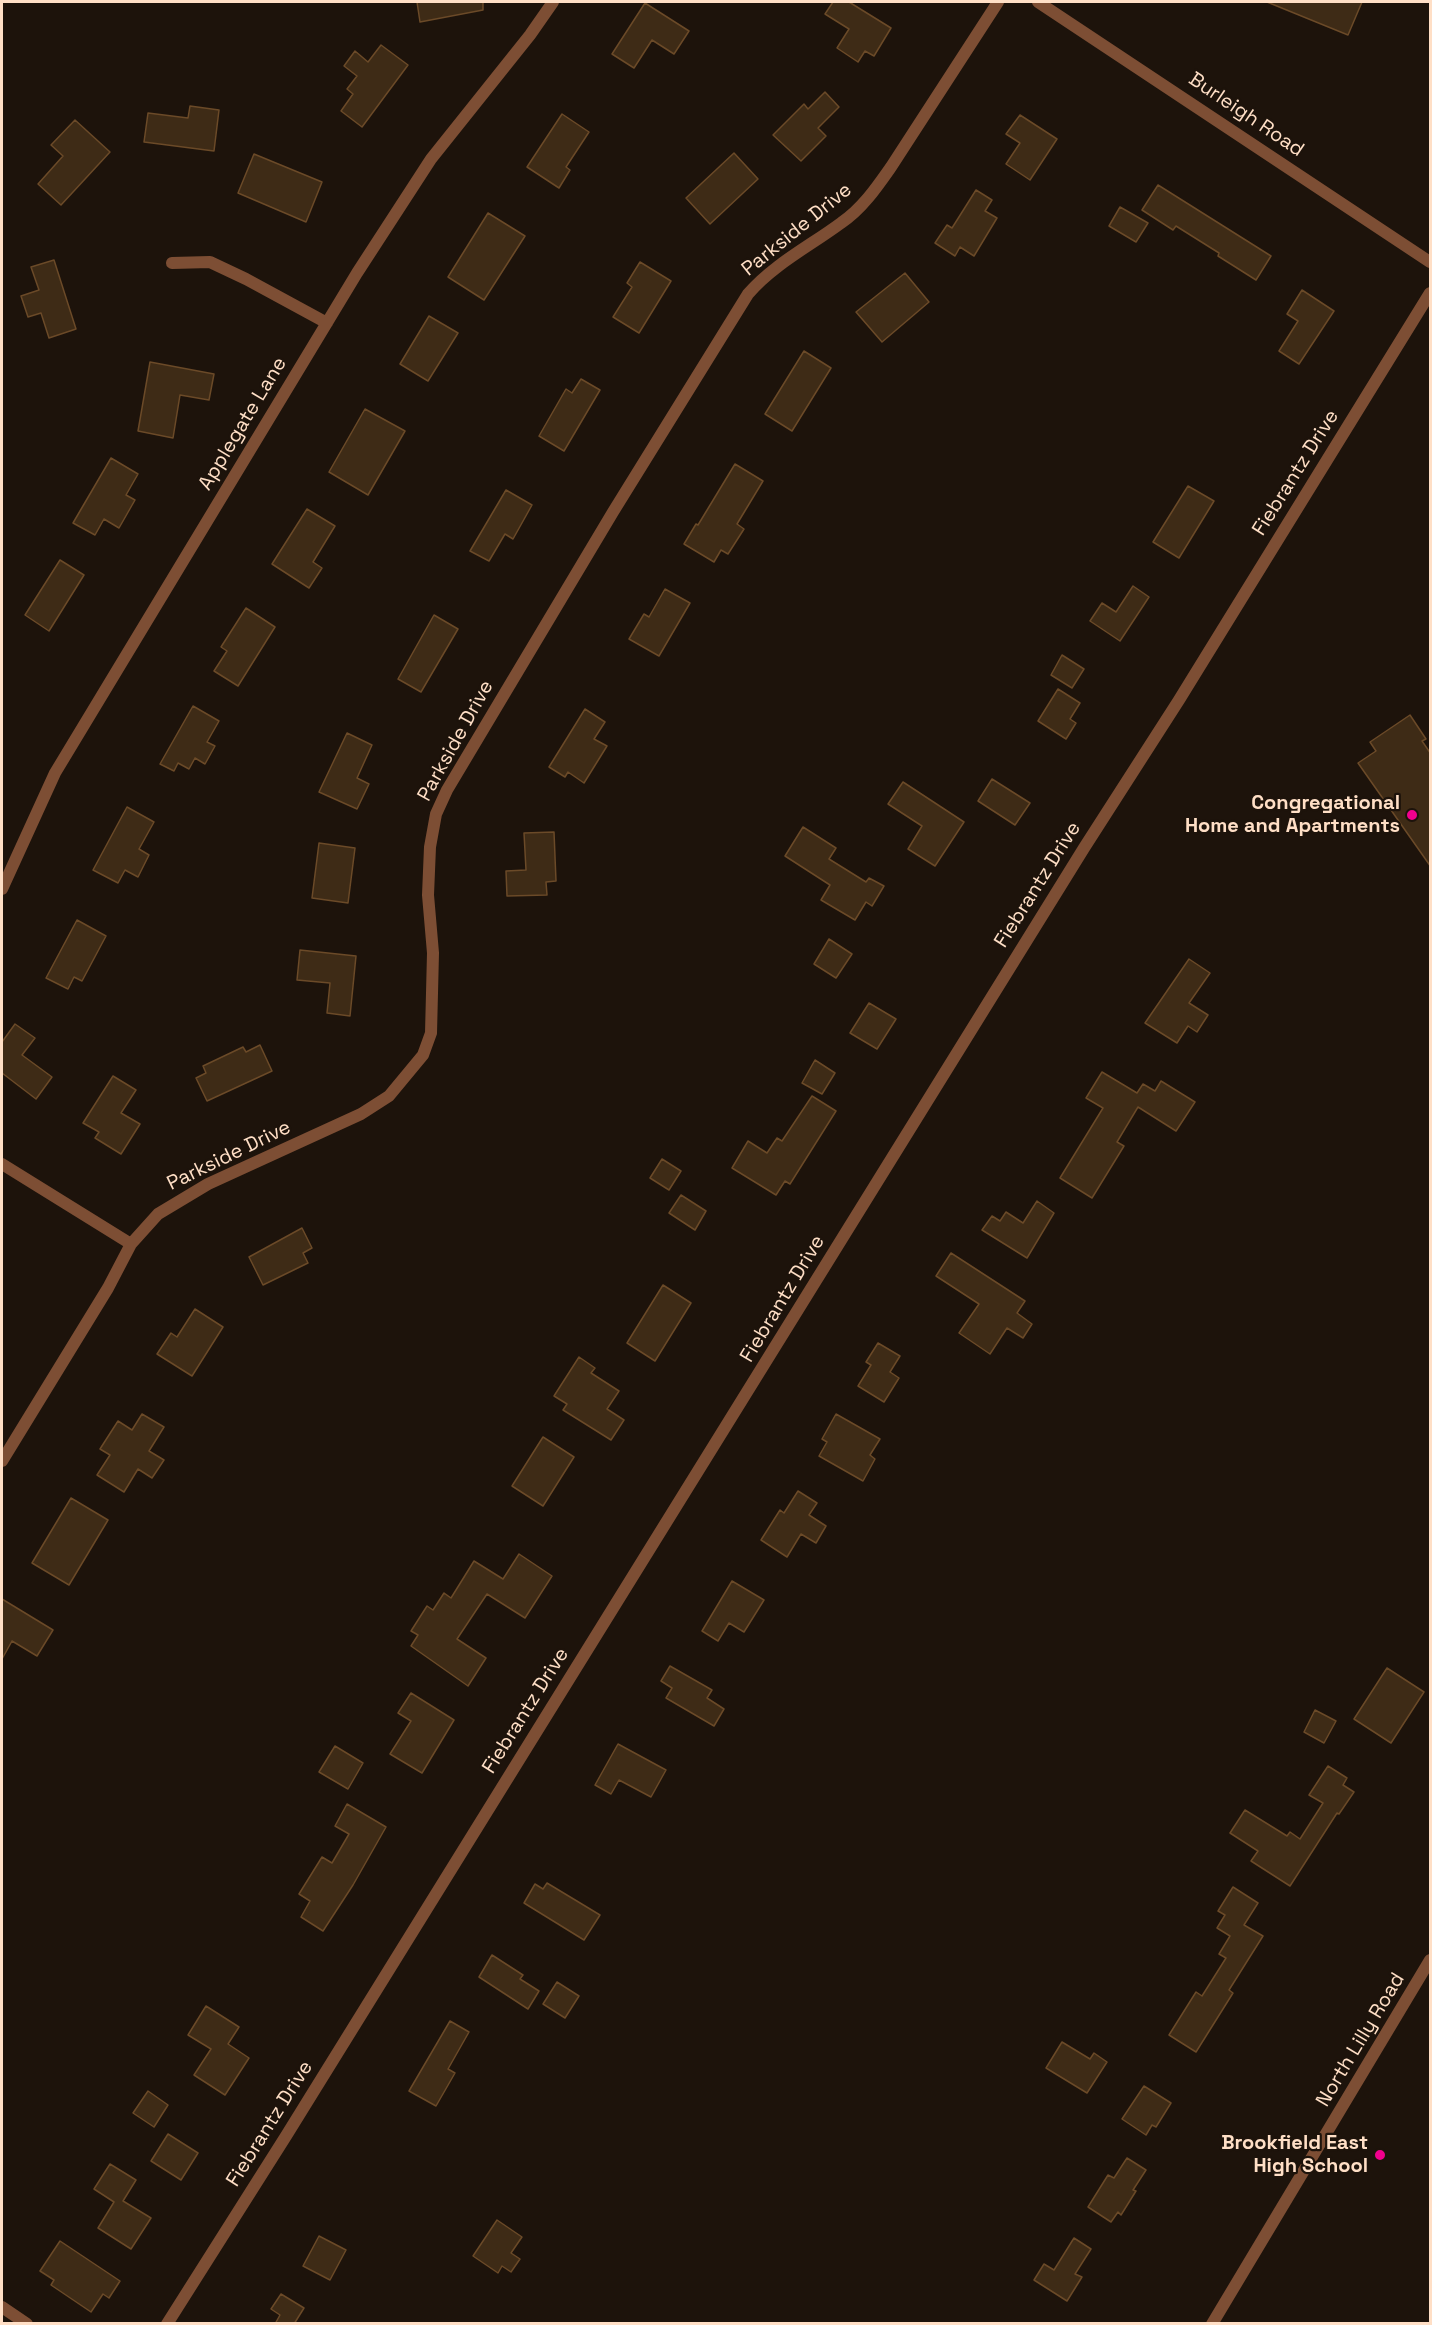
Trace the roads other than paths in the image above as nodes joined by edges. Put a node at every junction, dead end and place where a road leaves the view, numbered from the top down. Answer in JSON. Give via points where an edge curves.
{"nodes":[{"id":1,"x":553,"y":2,"type":"edge"},
{"id":2,"x":998,"y":2,"type":"edge"},
{"id":3,"x":1038,"y":2,"type":"edge"},
{"id":4,"x":1431,"y":262,"type":"edge"},
{"id":5,"x":172,"y":263,"type":"dead end"},
{"id":6,"x":1431,"y":294,"type":"edge"},
{"id":7,"x":327,"y":323,"type":"junction"},
{"id":8,"x":2,"y":889,"type":"edge"},
{"id":9,"x":2,"y":1164,"type":"edge"},
{"id":10,"x":130,"y":1244,"type":"junction"},
{"id":11,"x":2,"y":1461,"type":"edge"},
{"id":12,"x":1431,"y":1960,"type":"edge"},
{"id":13,"x":2,"y":2307,"type":"edge"},
{"id":14,"x":27,"y":2324,"type":"edge"},
{"id":15,"x":167,"y":2324,"type":"edge"},
{"id":16,"x":1212,"y":2324,"type":"edge"}],
"edges":[{"from":1,"to":7,"type":"street","name":"Applegate Lane","via":[[431,159]]},
{"from":2,"to":10,"type":"street","name":"Parkside Drive","via":[[876,188],[842,223],[776,268],[748,294],[447,790],[436,814],[430,847],[431,1033],[423,1055],[389,1096],[208,1184],[158,1214]]},
{"from":3,"to":4,"type":"street","name":"Burleigh Road"},
{"from":5,"to":7,"type":"street","via":[[210,262]]},
{"from":6,"to":15,"type":"street","name":"Fiebrantz Drive"},
{"from":7,"to":8,"type":"street","name":"Applegate Lane","via":[[55,772]]},
{"from":9,"to":10,"type":"street"},
{"from":10,"to":11,"type":"street","name":"Parkside Drive","via":[[108,1288]]},
{"from":12,"to":16,"type":"street","name":"North Lilly Road"},
{"from":13,"to":14,"type":"street"}]}
